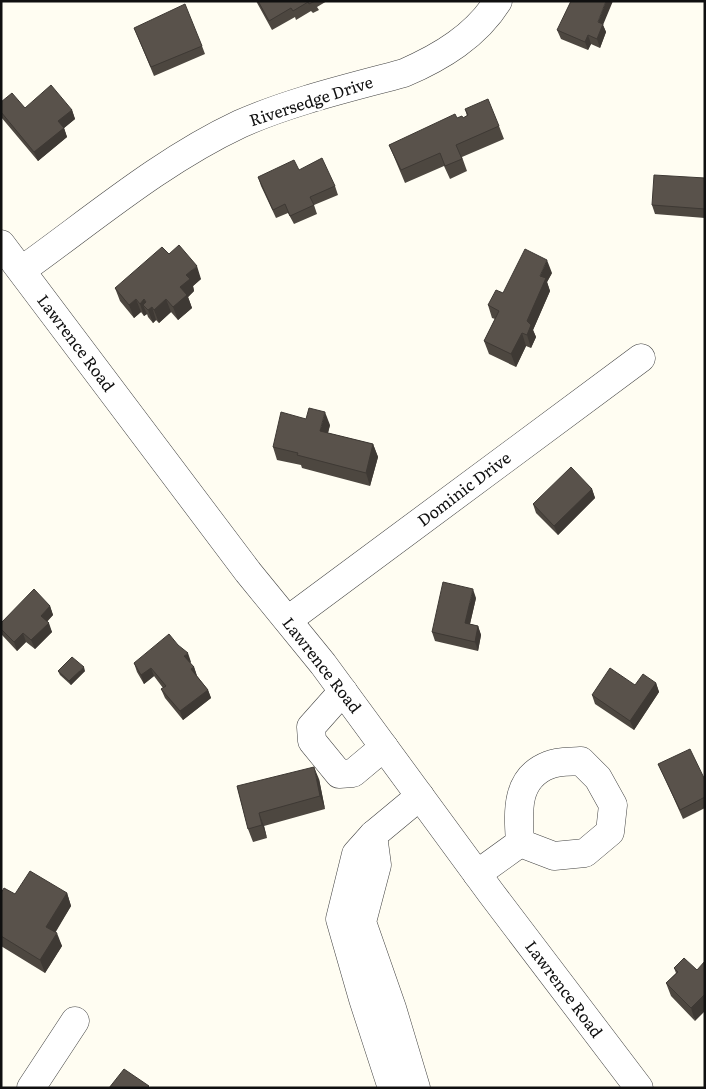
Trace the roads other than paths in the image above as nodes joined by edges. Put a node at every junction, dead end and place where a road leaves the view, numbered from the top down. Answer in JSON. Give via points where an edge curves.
{"nodes":[{"id":1,"x":498,"y":1,"type":"edge"},
{"id":2,"x":1,"y":244,"type":"edge"},
{"id":3,"x":22,"y":270,"type":"junction"},
{"id":4,"x":641,"y":358,"type":"dead end"},
{"id":5,"x":288,"y":620,"type":"junction"},
{"id":6,"x":343,"y":691,"type":"junction"},
{"id":7,"x":384,"y":747,"type":"junction"},
{"id":8,"x":420,"y":796,"type":"junction"},
{"id":9,"x":373,"y":835,"type":"junction"},
{"id":10,"x":520,"y":843,"type":"dead end"},
{"id":11,"x":477,"y":874,"type":"junction"},
{"id":12,"x":75,"y":1021,"type":"dead end"},
{"id":13,"x":31,"y":1088,"type":"edge"},
{"id":14,"x":392,"y":1088,"type":"edge"},
{"id":15,"x":416,"y":1088,"type":"edge"},
{"id":16,"x":639,"y":1088,"type":"edge"}],
"edges":[{"from":1,"to":3,"type":"street","name":"Riversedge Drive","via":[[464,39],[425,64],[266,114],[214,138],[155,175]]},
{"from":2,"to":3,"type":"street","name":"Lawrence Road"},
{"from":3,"to":5,"type":"street","name":"Lawrence Road","via":[[243,566]]},
{"from":4,"to":5,"type":"street","name":"Dominic Drive"},
{"from":5,"to":6,"type":"street","name":"Lawrence Road"},
{"from":6,"to":7,"type":"street","name":"Lawrence Road"},
{"from":6,"to":7,"type":"street","via":[[310,727],[312,741],[339,774],[353,773]]},
{"from":7,"to":8,"type":"street","name":"Lawrence Road"},
{"from":8,"to":9,"type":"street"},
{"from":8,"to":11,"type":"street","name":"Lawrence Road"},
{"from":9,"to":14,"type":"street","via":[[356,854],[340,919]]},
{"from":9,"to":15,"type":"street","via":[[378,865],[362,922]]},
{"from":10,"to":11,"type":"street"},
{"from":11,"to":16,"type":"street","name":"Lawrence Road"},
{"from":12,"to":13,"type":"street"}]}
